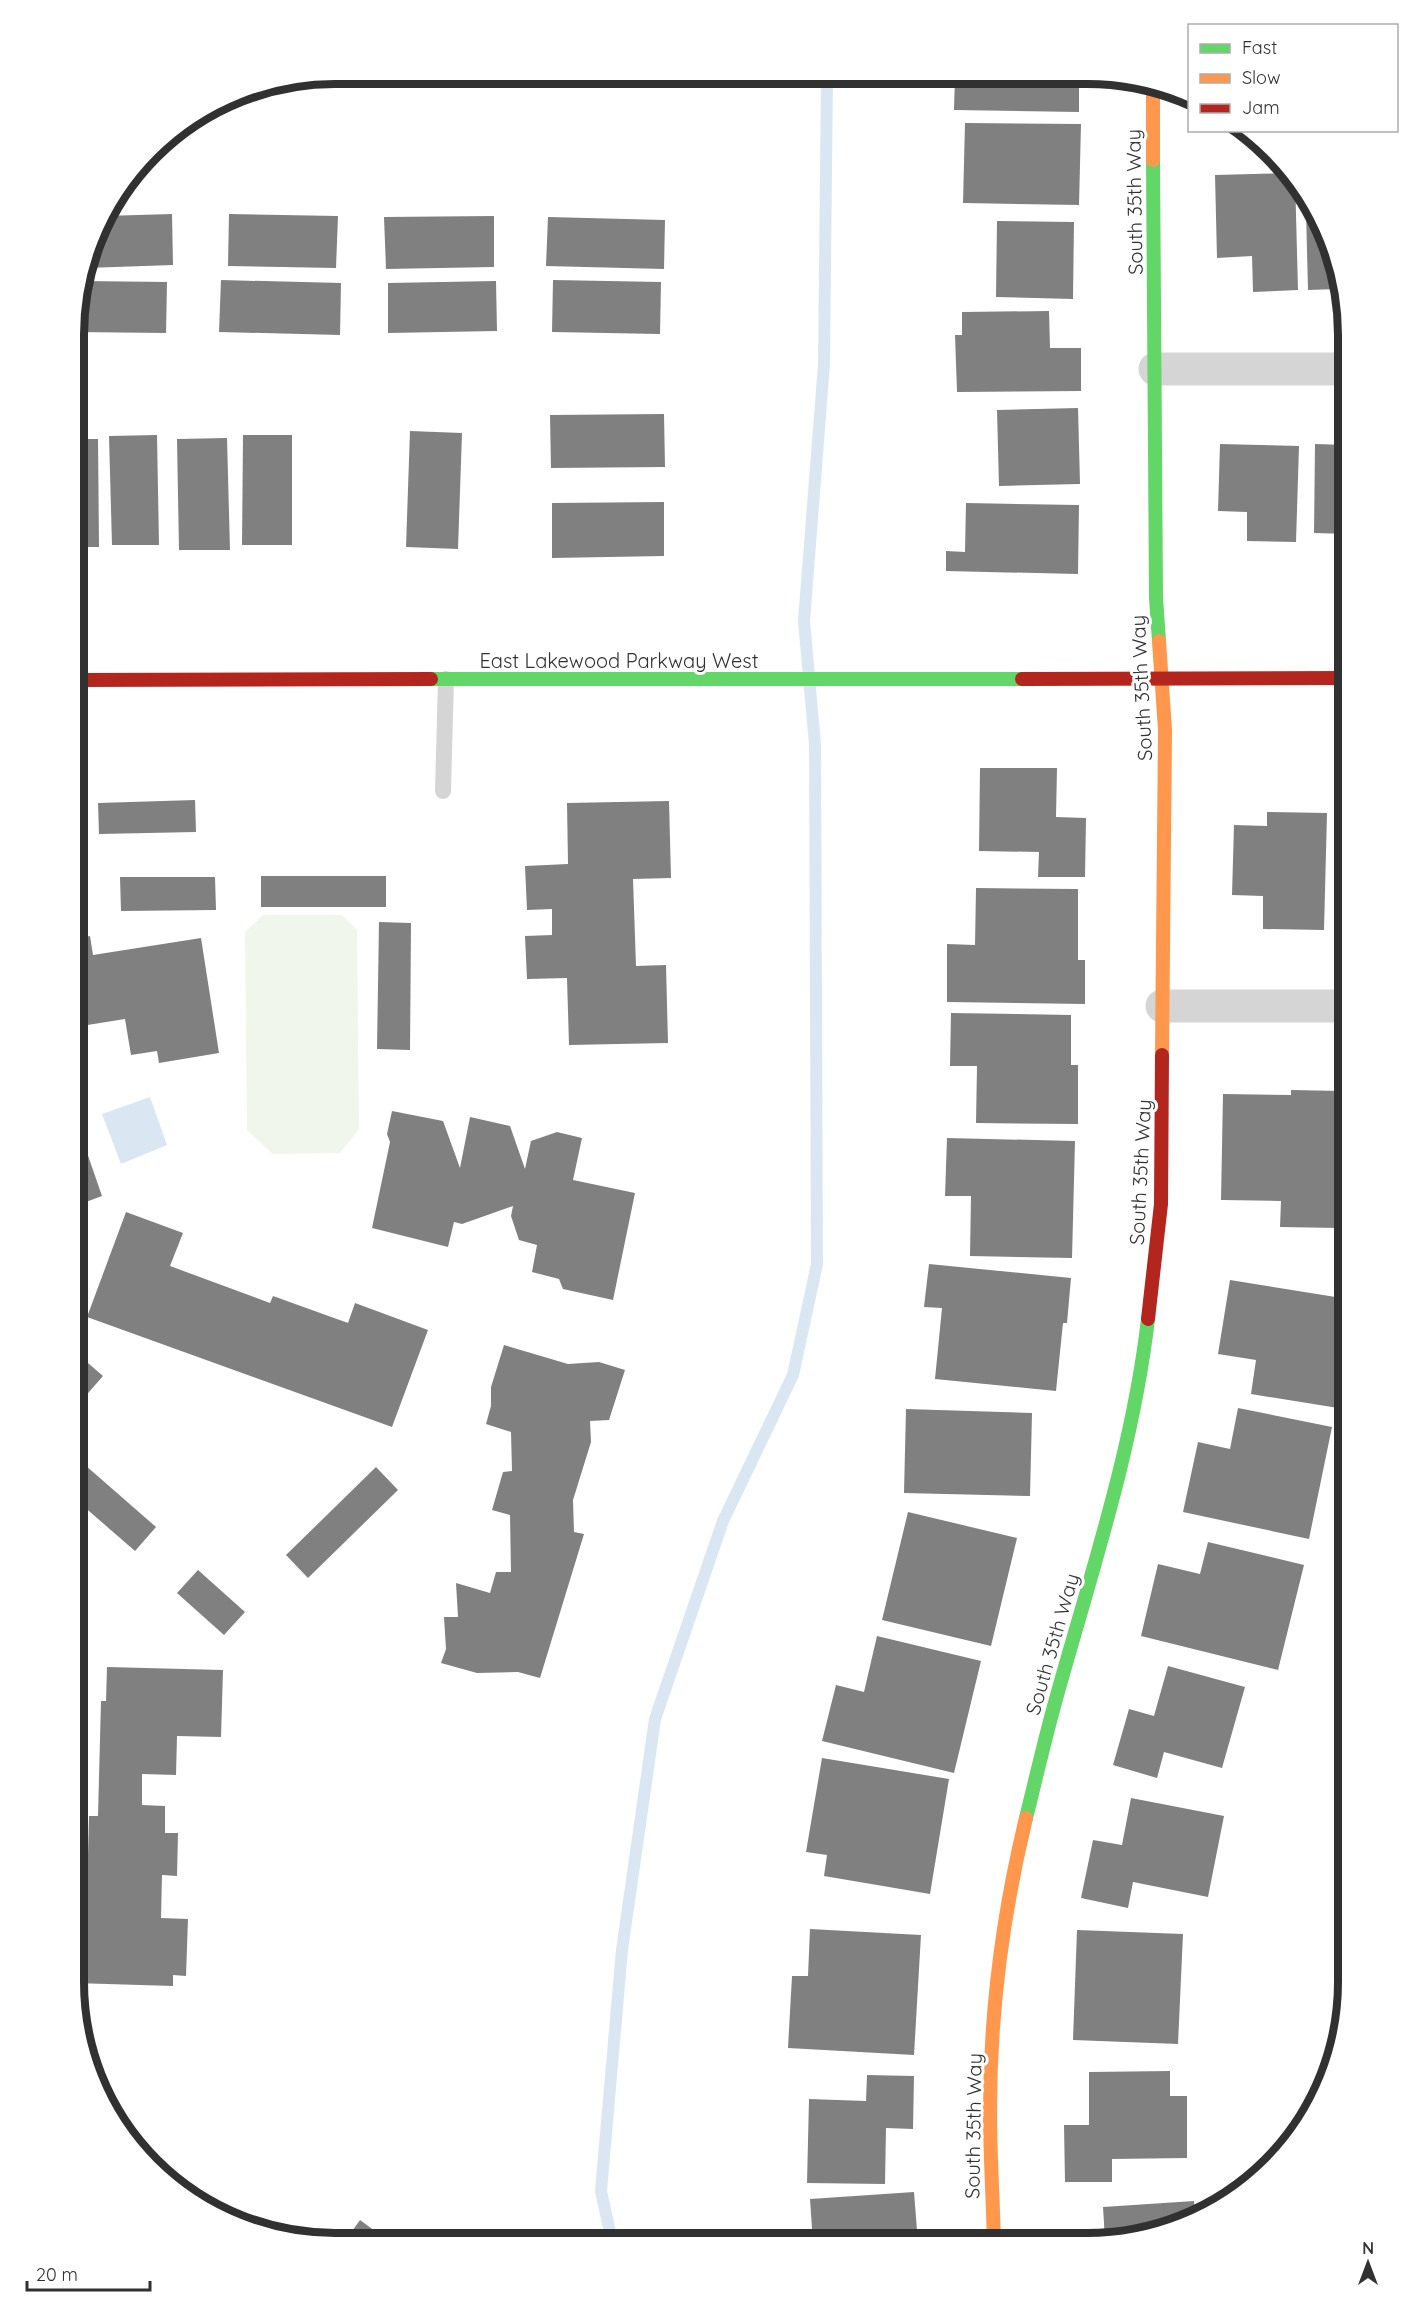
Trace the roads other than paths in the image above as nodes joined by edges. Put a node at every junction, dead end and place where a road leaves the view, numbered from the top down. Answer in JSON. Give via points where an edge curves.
{"nodes":[{"id":1,"x":1153,"y":93,"type":"edge"},
{"id":2,"x":1155,"y":369,"type":"junction"},
{"id":3,"x":1338,"y":369,"type":"edge"},
{"id":4,"x":1338,"y":678,"type":"edge"},
{"id":5,"x":446,"y":679,"type":"junction"},
{"id":6,"x":1162,"y":679,"type":"junction"},
{"id":7,"x":84,"y":680,"type":"edge"},
{"id":8,"x":443,"y":791,"type":"dead end"},
{"id":9,"x":1162,"y":1006,"type":"junction"},
{"id":10,"x":1338,"y":1006,"type":"edge"},
{"id":11,"x":994,"y":2233,"type":"edge"}],
"edges":[{"from":1,"to":2,"type":"street","name":"South 35th Way"},
{"from":2,"to":3,"type":"street"},
{"from":2,"to":6,"type":"street","name":"South 35th Way","via":[[1156,598]]},
{"from":4,"to":6,"type":"street","name":"East Lakewood Parkway West"},
{"from":5,"to":6,"type":"street","name":"East Lakewood Parkway West"},
{"from":5,"to":7,"type":"street","name":"East Lakewood Parkway West"},
{"from":5,"to":8,"type":"lane"},
{"from":6,"to":9,"type":"street","name":"South 35th Way"},
{"from":9,"to":10,"type":"street"},
{"from":9,"to":11,"type":"street","name":"South 35th Way","via":[[1161,1204],[1145,1344],[1111,1508],[1055,1702],[1015,1865],[996,1988],[990,2110]]}]}
